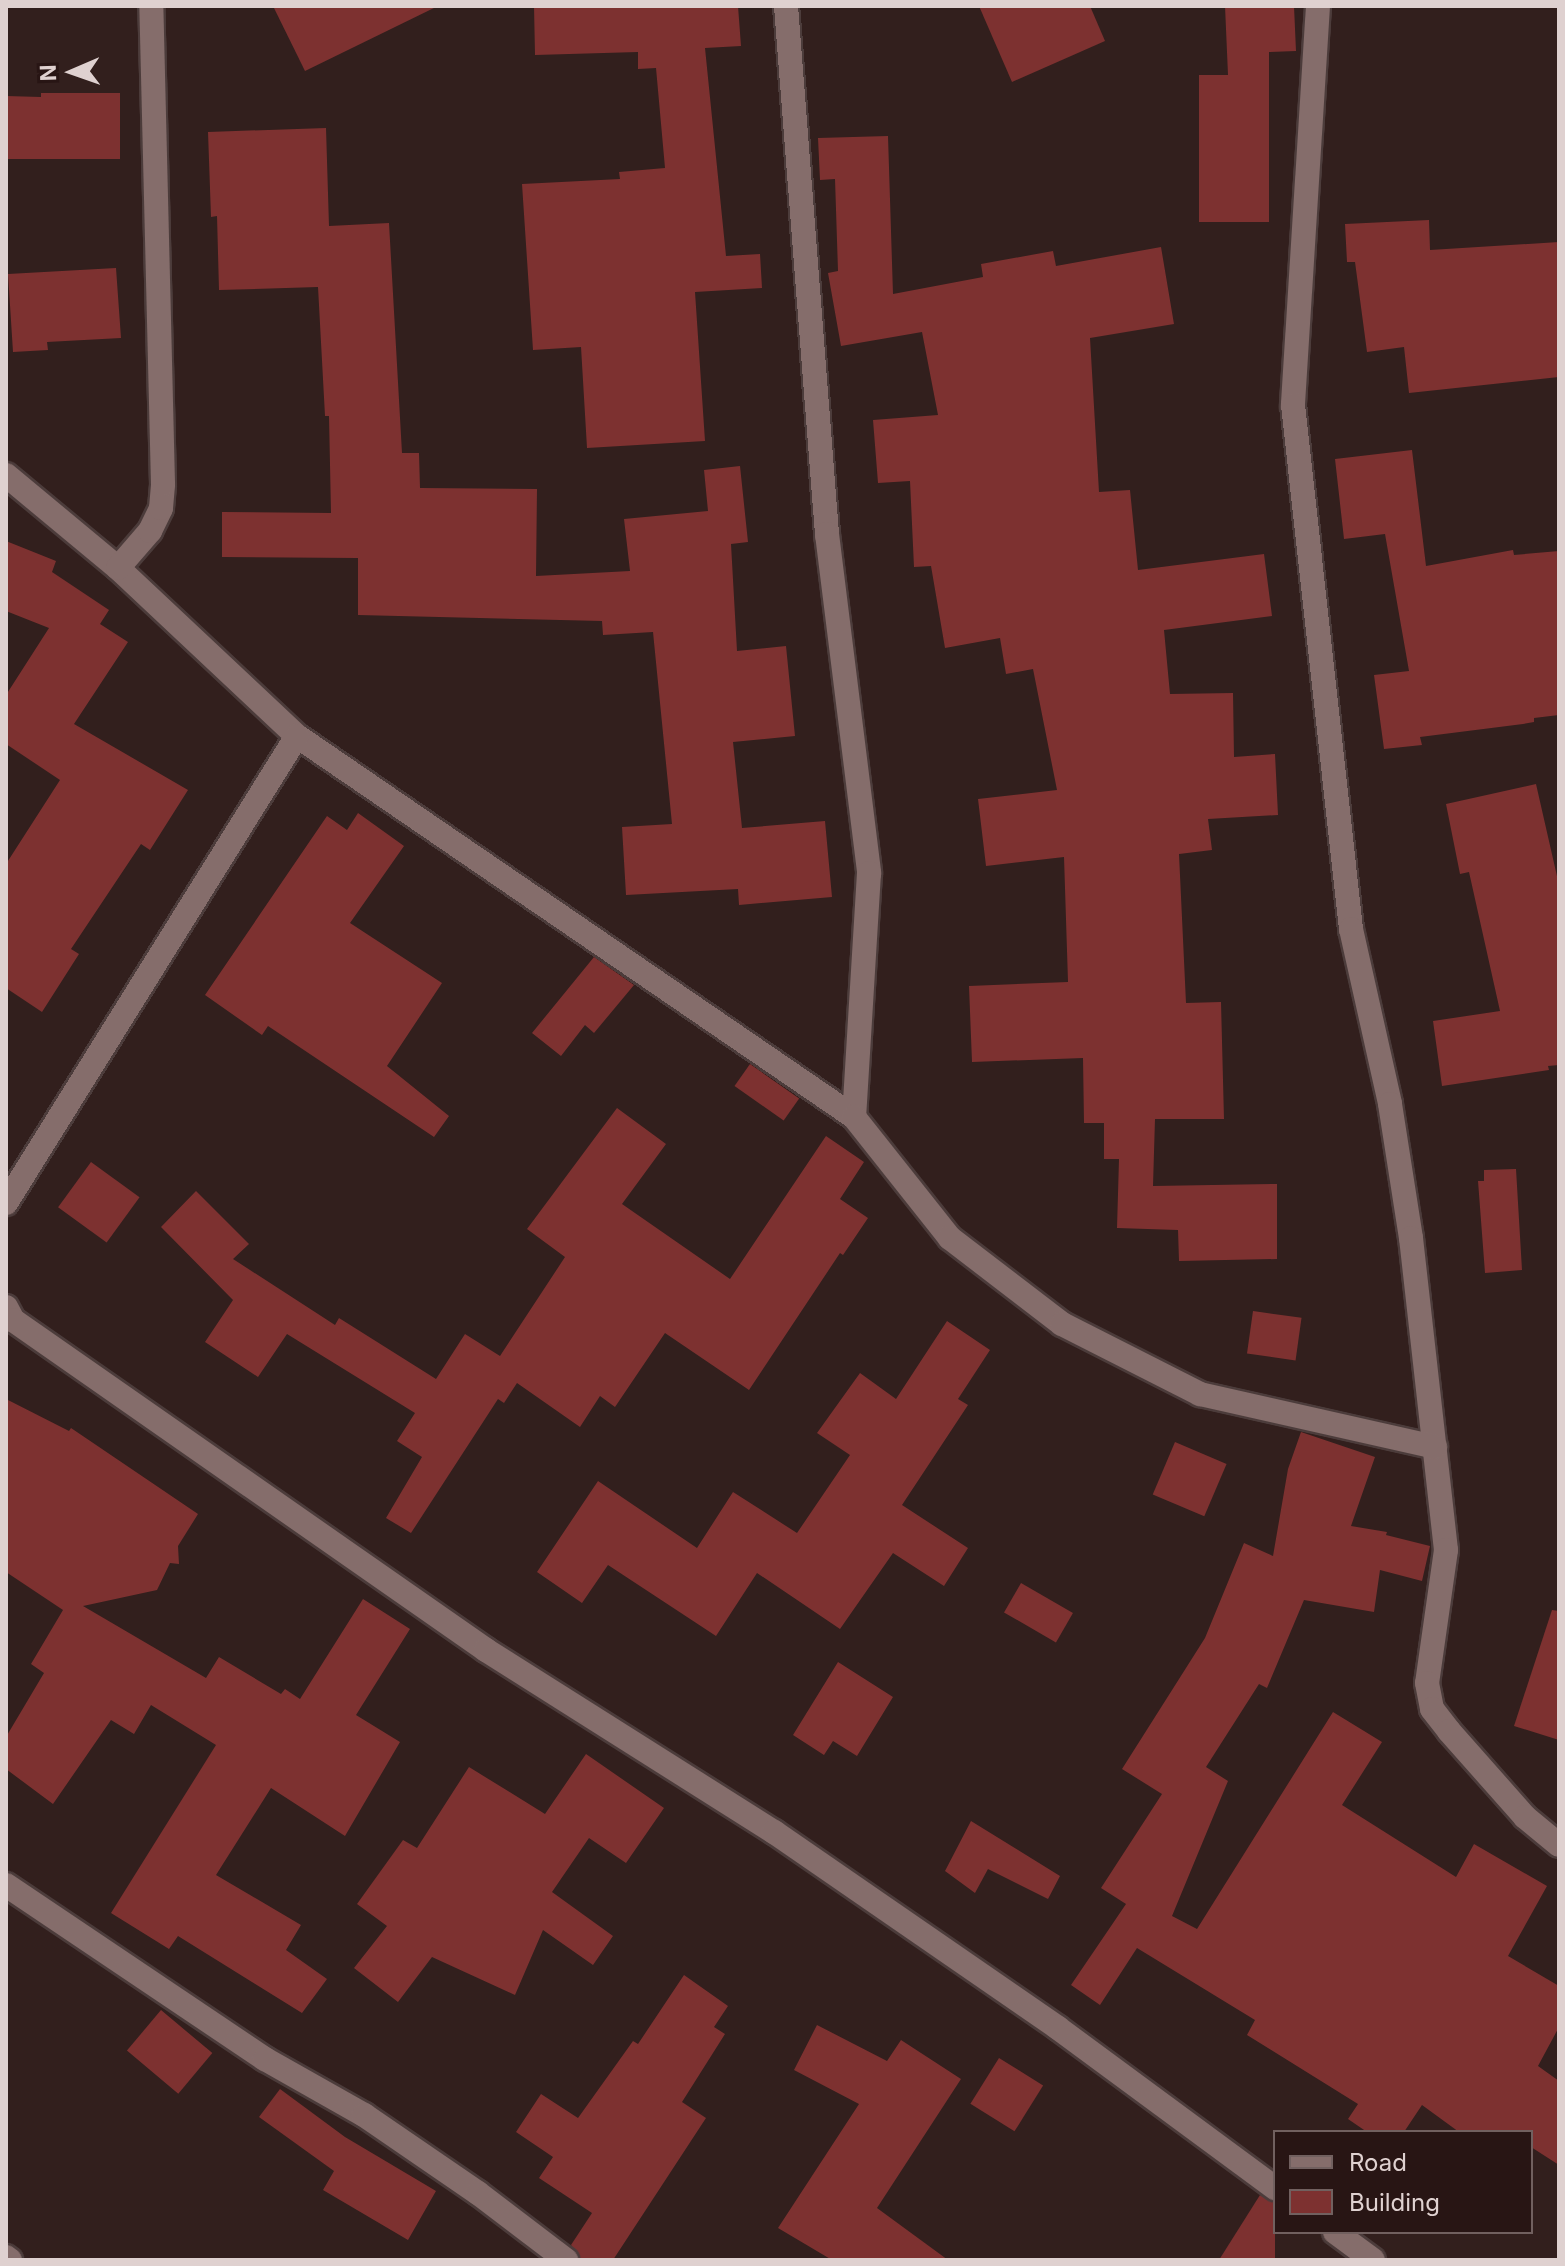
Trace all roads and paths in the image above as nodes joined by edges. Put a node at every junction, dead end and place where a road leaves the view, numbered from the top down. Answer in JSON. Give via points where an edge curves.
{"nodes":[{"id":1,"x":151,"y":6,"type":"edge"},
{"id":2,"x":786,"y":6,"type":"edge"},
{"id":3,"x":1318,"y":6,"type":"edge"},
{"id":4,"x":6,"y":475,"type":"edge"},
{"id":5,"x":118,"y":568,"type":"junction"},
{"id":6,"x":297,"y":736,"type":"junction"},
{"id":7,"x":854,"y":1117,"type":"junction"},
{"id":8,"x":6,"y":1203,"type":"edge"},
{"id":9,"x":6,"y":1307,"type":"edge"},
{"id":10,"x":1435,"y":1447,"type":"junction"},
{"id":11,"x":1559,"y":1845,"type":"edge"},
{"id":12,"x":6,"y":1885,"type":"edge"},
{"id":13,"x":1273,"y":2187,"type":"edge"},
{"id":14,"x":1338,"y":2234,"type":"edge"},
{"id":15,"x":566,"y":2260,"type":"edge"},
{"id":16,"x":1373,"y":2260,"type":"edge"}],
"edges":[{"from":1,"to":5,"type":"street","via":[[163,484],[161,508],[150,531]]},
{"from":2,"to":7,"type":"street","via":[[827,534],[869,873]]},
{"from":3,"to":10,"type":"street","via":[[1293,405],[1351,929],[1390,1104]]},
{"from":4,"to":5,"type":"street"},
{"from":5,"to":6,"type":"street"},
{"from":6,"to":7,"type":"street"},
{"from":6,"to":8,"type":"street"},
{"from":7,"to":10,"type":"street","via":[[950,1238],[1062,1324],[1200,1394]]},
{"from":9,"to":13,"type":"street","via":[[13,1320],[486,1650],[774,1832],[1058,2028]]},
{"from":10,"to":11,"type":"street","via":[[1446,1550],[1427,1683],[1432,1709],[1525,1817]]},
{"from":12,"to":15,"type":"street","via":[[265,2059],[364,2115]]},
{"from":14,"to":16,"type":"street"}]}
